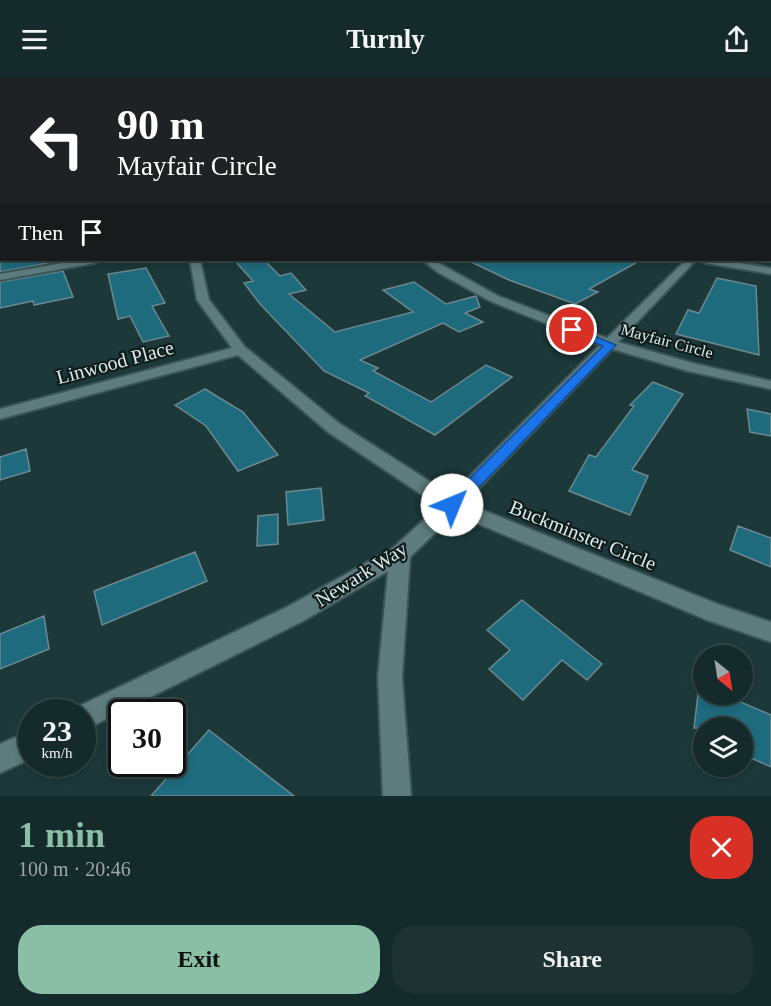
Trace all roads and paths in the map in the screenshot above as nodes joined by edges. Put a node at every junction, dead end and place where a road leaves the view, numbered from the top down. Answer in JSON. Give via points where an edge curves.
{"nodes":[{"id":1,"x":90,"y":261,"type":"edge"},
{"id":2,"x":195,"y":261,"type":"edge"},
{"id":3,"x":429,"y":261,"type":"edge"},
{"id":4,"x":690,"y":261,"type":"edge"},
{"id":5,"x":712,"y":261,"type":"edge"},
{"id":6,"x":771,"y":270,"type":"edge"},
{"id":7,"x":0,"y":278,"type":"edge"},
{"id":8,"x":611,"y":345,"type":"junction"},
{"id":9,"x":240,"y":350,"type":"junction"},
{"id":10,"x":771,"y":385,"type":"edge"},
{"id":11,"x":0,"y":414,"type":"edge"},
{"id":12,"x":452,"y":505,"type":"junction"},
{"id":13,"x":400,"y":554,"type":"junction"},
{"id":14,"x":771,"y":632,"type":"edge"},
{"id":15,"x":96,"y":711,"type":"edge"},
{"id":16,"x":18,"y":750,"type":"edge"},
{"id":17,"x":0,"y":759,"type":"edge"},
{"id":18,"x":397,"y":796,"type":"edge"}],
"edges":[{"from":1,"to":7,"type":"street"},
{"from":2,"to":9,"type":"street","name":"Buckminster Circle","via":[[203,300]]},
{"from":3,"to":8,"type":"street","name":"Mayfair Circle","via":[[484,294]]},
{"from":4,"to":8,"type":"street","name":"Newark Way"},
{"from":5,"to":6,"type":"street"},
{"from":8,"to":10,"type":"street","name":"Mayfair Circle"},
{"from":8,"to":12,"type":"street","name":"Newark Way"},
{"from":9,"to":11,"type":"street","name":"Linwood Place"},
{"from":9,"to":12,"type":"street","name":"Buckminster Circle","via":[[334,428]]},
{"from":12,"to":13,"type":"street","name":"Newark Way"},
{"from":12,"to":14,"type":"street","name":"Buckminster Circle","via":[[682,600]]},
{"from":13,"to":15,"type":"street","name":"Newark Way","via":[[295,614]]},
{"from":13,"to":18,"type":"street","via":[[390,677]]},
{"from":16,"to":17,"type":"street"}]}
